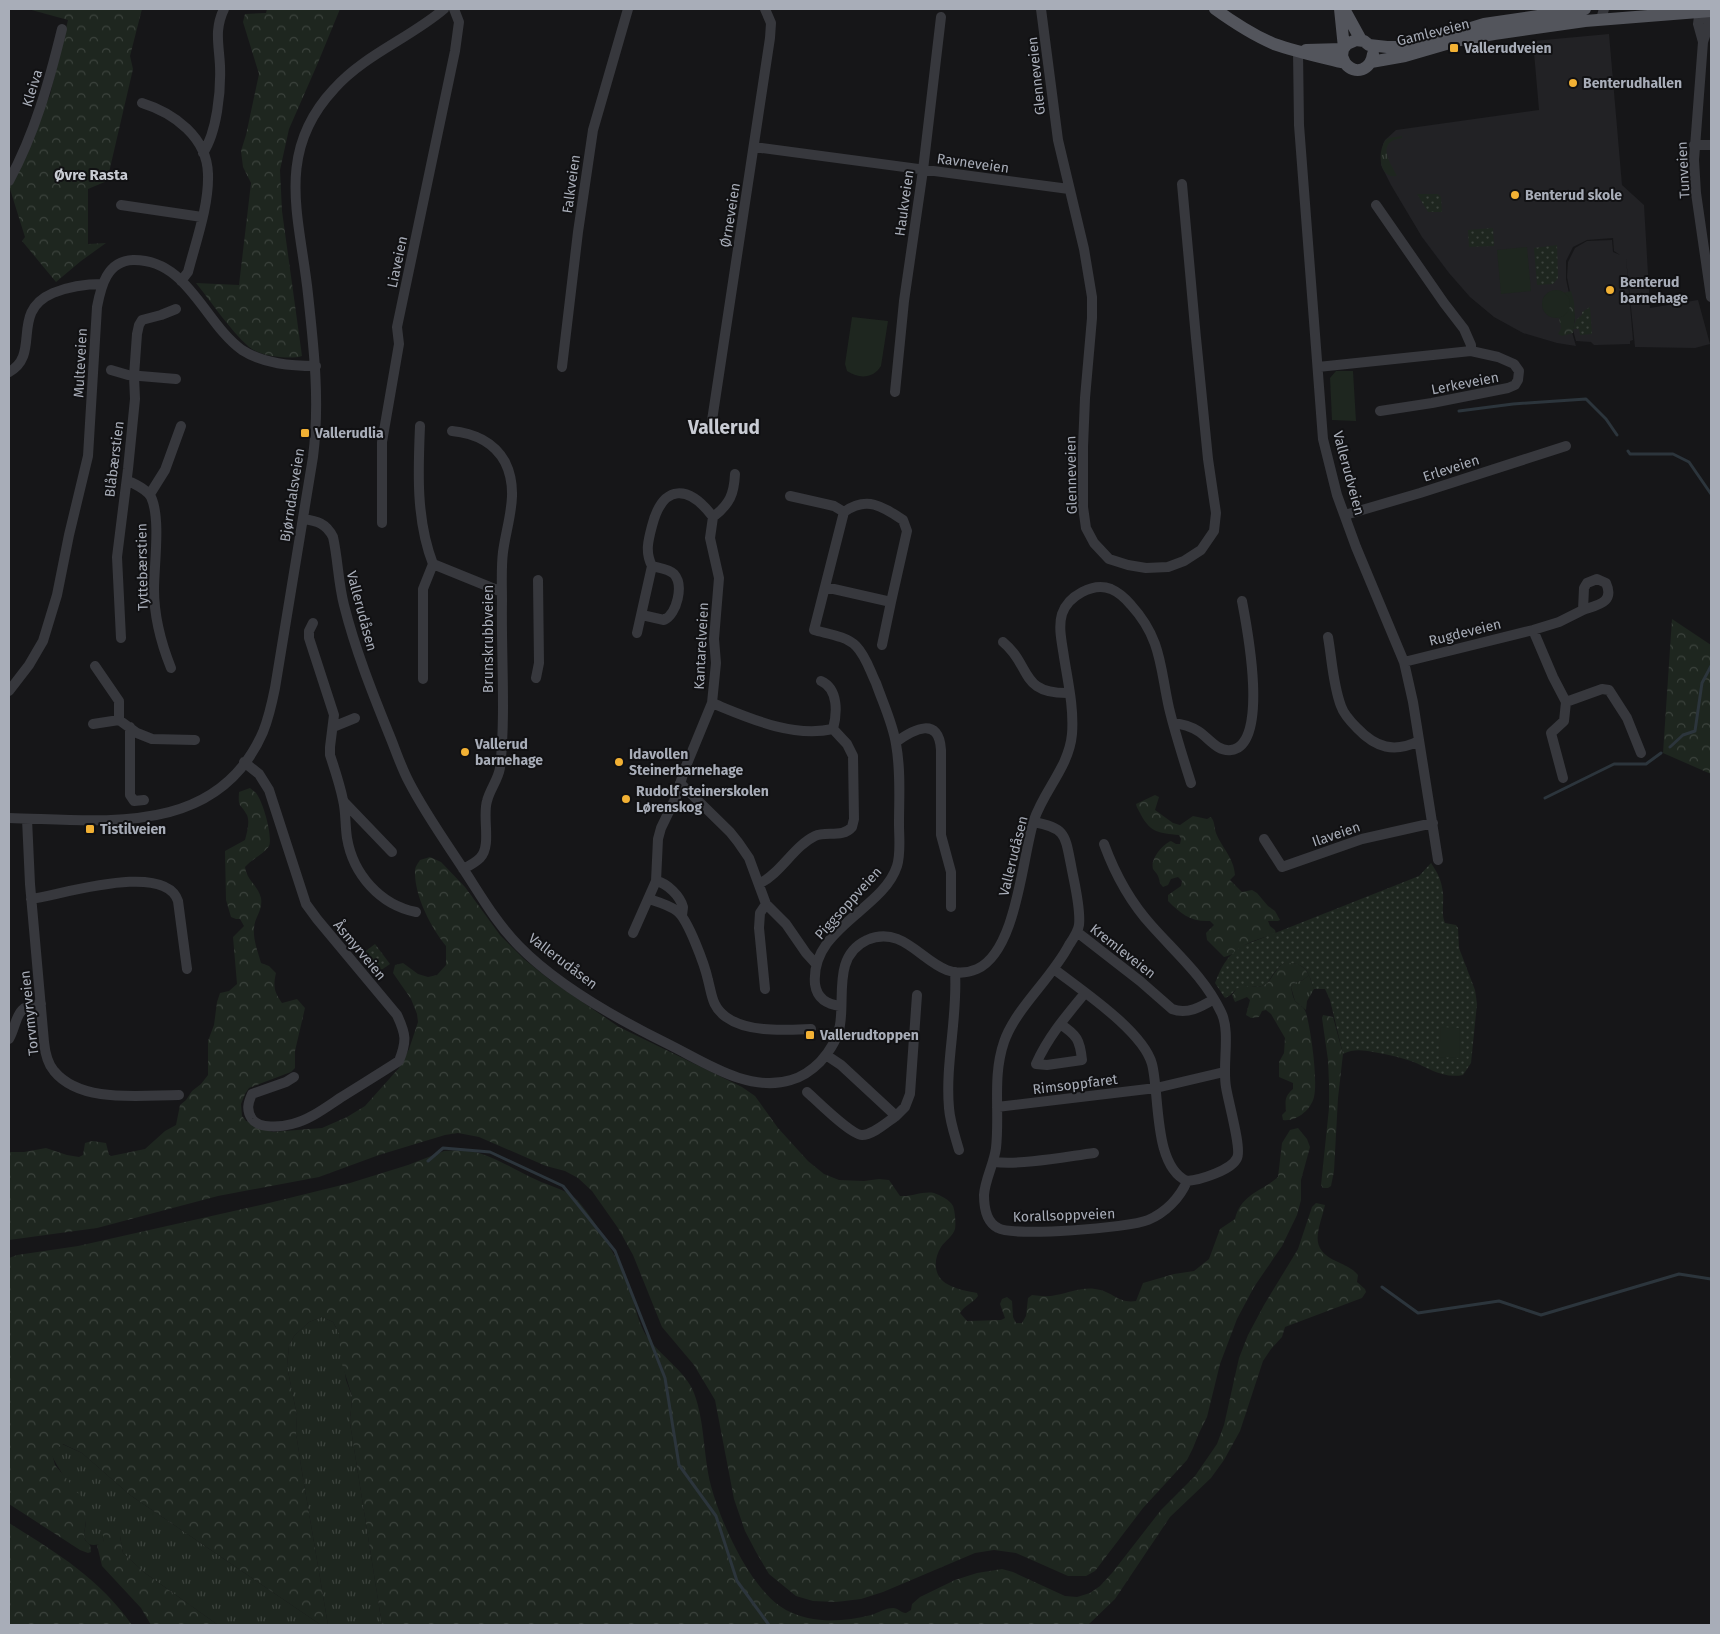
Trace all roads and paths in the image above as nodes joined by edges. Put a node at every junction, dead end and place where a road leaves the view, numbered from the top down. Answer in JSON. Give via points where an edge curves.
{"nodes":[{"id":1,"x":224,"y":9,"type":"edge"},
{"id":2,"x":444,"y":9,"type":"edge"},
{"id":3,"x":454,"y":9,"type":"edge"},
{"id":4,"x":628,"y":9,"type":"edge"},
{"id":5,"x":765,"y":9,"type":"edge"},
{"id":6,"x":1041,"y":9,"type":"edge"},
{"id":7,"x":1214,"y":9,"type":"edge"},
{"id":8,"x":1340,"y":9,"type":"edge"},
{"id":9,"x":1344,"y":9,"type":"edge"},
{"id":10,"x":1584,"y":9,"type":"edge"},
{"id":11,"x":1706,"y":10,"type":"edge"},
{"id":12,"x":1603,"y":14,"type":"edge"},
{"id":13,"x":941,"y":17,"type":"dead end"},
{"id":14,"x":62,"y":29,"type":"dead end"},
{"id":15,"x":1365,"y":43,"type":"junction"},
{"id":16,"x":1344,"y":48,"type":"junction"},
{"id":17,"x":1298,"y":51,"type":"junction"},
{"id":18,"x":1371,"y":62,"type":"junction"},
{"id":19,"x":1345,"y":63,"type":"junction"},
{"id":20,"x":142,"y":103,"type":"dead end"},
{"id":21,"x":1694,"y":145,"type":"junction"},
{"id":22,"x":1711,"y":145,"type":"edge"},
{"id":23,"x":754,"y":147,"type":"junction"},
{"id":24,"x":203,"y":153,"type":"junction"},
{"id":25,"x":923,"y":170,"type":"junction"},
{"id":26,"x":9,"y":180,"type":"edge"},
{"id":27,"x":1182,"y":184,"type":"dead end"},
{"id":28,"x":1069,"y":188,"type":"junction"},
{"id":29,"x":1376,"y":204,"type":"dead end"},
{"id":30,"x":121,"y":205,"type":"dead end"},
{"id":31,"x":202,"y":217,"type":"junction"},
{"id":32,"x":182,"y":281,"type":"junction"},
{"id":33,"x":102,"y":284,"type":"junction"},
{"id":34,"x":1711,"y":297,"type":"edge"},
{"id":35,"x":176,"y":308,"type":"dead end"},
{"id":36,"x":1471,"y":351,"type":"junction"},
{"id":37,"x":316,"y":366,"type":"junction"},
{"id":38,"x":562,"y":367,"type":"dead end"},
{"id":39,"x":1318,"y":367,"type":"junction"},
{"id":40,"x":110,"y":370,"type":"dead end"},
{"id":41,"x":9,"y":372,"type":"edge"},
{"id":42,"x":134,"y":376,"type":"junction"},
{"id":43,"x":176,"y":379,"type":"dead end"},
{"id":44,"x":895,"y":392,"type":"dead end"},
{"id":45,"x":1380,"y":411,"type":"dead end"},
{"id":46,"x":181,"y":426,"type":"dead end"},
{"id":47,"x":420,"y":426,"type":"dead end"},
{"id":48,"x":711,"y":427,"type":"dead end"},
{"id":49,"x":452,"y":430,"type":"dead end"},
{"id":50,"x":1566,"y":446,"type":"dead end"},
{"id":51,"x":735,"y":474,"type":"dead end"},
{"id":52,"x":127,"y":480,"type":"junction"},
{"id":53,"x":150,"y":494,"type":"junction"},
{"id":54,"x":790,"y":496,"type":"dead end"},
{"id":55,"x":844,"y":512,"type":"junction"},
{"id":56,"x":1344,"y":515,"type":"junction"},
{"id":57,"x":714,"y":517,"type":"junction"},
{"id":58,"x":303,"y":519,"type":"junction"},
{"id":59,"x":382,"y":523,"type":"dead end"},
{"id":60,"x":433,"y":564,"type":"junction"},
{"id":61,"x":652,"y":566,"type":"junction"},
{"id":62,"x":538,"y":580,"type":"dead end"},
{"id":63,"x":825,"y":587,"type":"junction"},
{"id":64,"x":502,"y":592,"type":"junction"},
{"id":65,"x":1242,"y":601,"type":"dead end"},
{"id":66,"x":891,"y":602,"type":"junction"},
{"id":67,"x":1583,"y":610,"type":"dead end"},
{"id":68,"x":642,"y":615,"type":"junction"},
{"id":69,"x":312,"y":623,"type":"dead end"},
{"id":70,"x":1533,"y":630,"type":"junction"},
{"id":71,"x":637,"y":633,"type":"dead end"},
{"id":72,"x":1328,"y":637,"type":"dead end"},
{"id":73,"x":121,"y":638,"type":"dead end"},
{"id":74,"x":1003,"y":642,"type":"dead end"},
{"id":75,"x":882,"y":645,"type":"dead end"},
{"id":76,"x":1404,"y":662,"type":"junction"},
{"id":77,"x":95,"y":666,"type":"dead end"},
{"id":78,"x":171,"y":668,"type":"dead end"},
{"id":79,"x":536,"y":678,"type":"dead end"},
{"id":80,"x":423,"y":679,"type":"dead end"},
{"id":81,"x":821,"y":681,"type":"dead end"},
{"id":82,"x":9,"y":691,"type":"edge"},
{"id":83,"x":1069,"y":693,"type":"junction"},
{"id":84,"x":1566,"y":702,"type":"junction"},
{"id":85,"x":712,"y":703,"type":"junction"},
{"id":86,"x":355,"y":718,"type":"dead end"},
{"id":87,"x":119,"y":720,"type":"junction"},
{"id":88,"x":1173,"y":722,"type":"junction"},
{"id":89,"x":93,"y":724,"type":"dead end"},
{"id":90,"x":130,"y":727,"type":"junction"},
{"id":91,"x":333,"y":727,"type":"junction"},
{"id":92,"x":833,"y":729,"type":"junction"},
{"id":93,"x":195,"y":740,"type":"dead end"},
{"id":94,"x":1419,"y":741,"type":"junction"},
{"id":95,"x":896,"y":742,"type":"junction"},
{"id":96,"x":1641,"y":753,"type":"dead end"},
{"id":97,"x":244,"y":762,"type":"junction"},
{"id":98,"x":1563,"y":778,"type":"dead end"},
{"id":99,"x":680,"y":783,"type":"junction"},
{"id":100,"x":1191,"y":783,"type":"dead end"},
{"id":101,"x":144,"y":800,"type":"dead end"},
{"id":102,"x":344,"y":802,"type":"junction"},
{"id":103,"x":9,"y":818,"type":"edge"},
{"id":104,"x":27,"y":819,"type":"junction"},
{"id":105,"x":1034,"y":822,"type":"junction"},
{"id":106,"x":1433,"y":823,"type":"junction"},
{"id":107,"x":1264,"y":839,"type":"dead end"},
{"id":108,"x":1104,"y":844,"type":"dead end"},
{"id":109,"x":392,"y":852,"type":"dead end"},
{"id":110,"x":1438,"y":860,"type":"dead end"},
{"id":111,"x":463,"y":869,"type":"junction"},
{"id":112,"x":656,"y":881,"type":"junction"},
{"id":113,"x":759,"y":884,"type":"junction"},
{"id":114,"x":31,"y":899,"type":"junction"},
{"id":115,"x":649,"y":899,"type":"junction"},
{"id":116,"x":766,"y":904,"type":"junction"},
{"id":117,"x":951,"y":907,"type":"dead end"},
{"id":118,"x":416,"y":912,"type":"dead end"},
{"id":119,"x":682,"y":916,"type":"junction"},
{"id":120,"x":633,"y":932,"type":"dead end"},
{"id":121,"x":1077,"y":932,"type":"junction"},
{"id":122,"x":816,"y":964,"type":"junction"},
{"id":123,"x":187,"y":969,"type":"dead end"},
{"id":124,"x":1054,"y":969,"type":"junction"},
{"id":125,"x":955,"y":972,"type":"junction"},
{"id":126,"x":765,"y":989,"type":"dead end"},
{"id":127,"x":1084,"y":993,"type":"junction"},
{"id":128,"x":917,"y":995,"type":"dead end"},
{"id":129,"x":1214,"y":999,"type":"junction"},
{"id":130,"x":41,"y":1004,"type":"junction"},
{"id":131,"x":841,"y":1006,"type":"junction"},
{"id":132,"x":1060,"y":1024,"type":"junction"},
{"id":133,"x":811,"y":1029,"type":"dead end"},
{"id":134,"x":9,"y":1039,"type":"edge"},
{"id":135,"x":826,"y":1054,"type":"junction"},
{"id":136,"x":1224,"y":1072,"type":"junction"},
{"id":137,"x":294,"y":1077,"type":"dead end"},
{"id":138,"x":1156,"y":1088,"type":"junction"},
{"id":139,"x":807,"y":1092,"type":"dead end"},
{"id":140,"x":179,"y":1096,"type":"dead end"},
{"id":141,"x":997,"y":1107,"type":"junction"},
{"id":142,"x":896,"y":1116,"type":"junction"},
{"id":143,"x":959,"y":1150,"type":"dead end"},
{"id":144,"x":1094,"y":1152,"type":"dead end"},
{"id":145,"x":994,"y":1162,"type":"junction"},
{"id":146,"x":1187,"y":1181,"type":"junction"}],
"edges":[{"from":1,"to":24,"type":"street","via":[[217,29],[220,63],[218,99],[208,146]]},
{"from":2,"to":37,"type":"street","name":"Bjørndalsveien","via":[[344,78],[316,111],[301,144],[295,201]]},
{"from":3,"to":59,"type":"street","name":"Liaveien","via":[[459,22],[456,51],[397,327],[399,344],[382,442]]},
{"from":4,"to":38,"type":"street","name":"Falkveien","via":[[593,130]]},
{"from":5,"to":23,"type":"street","name":"Ørneveien","via":[[771,23],[770,38]]},
{"from":6,"to":28,"type":"street","name":"Glenneveien","via":[[1053,111]]},
{"from":7,"to":17,"type":"main road","name":"Gamleveien","via":[[1264,40]]},
{"from":8,"to":16,"type":"main road"},
{"from":9,"to":15,"type":"main road"},
{"from":10,"to":15,"type":"main road","name":"Gamleveien","via":[[1484,24],[1403,47]]},
{"from":11,"to":12,"type":"main road","name":"Gamleveien"},
{"from":11,"to":21,"type":"street","name":"Tunveien","via":[[1698,24],[1702,42]]},
{"from":12,"to":18,"type":"main road","name":"Gamleveien","via":[[1467,39]]},
{"from":13,"to":25,"type":"street","name":"Haukveien"},
{"from":14,"to":26,"type":"street","name":"Kleiva","via":[[40,110]]},
{"from":15,"to":16,"type":"main road","name":"Gamleveien","via":[[1351,41]]},
{"from":15,"to":18,"type":"main road","via":[[1372,53]]},
{"from":16,"to":17,"type":"main road","name":"Gamleveien"},
{"from":16,"to":19,"type":"main road","via":[[1342,56]]},
{"from":17,"to":19,"type":"main road","name":"Gamleveien"},
{"from":17,"to":39,"type":"street","name":"Vallerudveien","via":[[1299,125]]},
{"from":18,"to":19,"type":"main road","name":"Gamleveien","via":[[1361,70],[1352,69]]},
{"from":20,"to":24,"type":"street","via":[[162,110],[180,122]]},
{"from":21,"to":22,"type":"street"},
{"from":21,"to":34,"type":"street","name":"Tunveien","via":[[1696,193]]},
{"from":23,"to":25,"type":"street","name":"Ravneveien"},
{"from":23,"to":48,"type":"street","name":"Ørneveien"},
{"from":24,"to":31,"type":"street","via":[[208,180]]},
{"from":25,"to":28,"type":"street","name":"Ravneveien"},
{"from":25,"to":44,"type":"street","name":"Haukveien"},
{"from":27,"to":28,"type":"street","name":"Glenneveien","via":[[1216,513],[1214,531],[1201,550],[1168,567],[1146,568],[1109,559],[1094,543],[1086,528],[1083,447],[1092,297]]},
{"from":29,"to":36,"type":"street","via":[[1464,329]]},
{"from":30,"to":31,"type":"street"},
{"from":31,"to":32,"type":"street","via":[[188,272]]},
{"from":32,"to":33,"type":"street","name":"Multeveien","via":[[158,266],[134,260],[116,266]]},
{"from":32,"to":37,"type":"street","name":"Multeveien","via":[[226,336],[242,350],[270,362]]},
{"from":33,"to":41,"type":"street","via":[[70,286],[37,303],[29,320],[24,355]]},
{"from":33,"to":82,"type":"street","name":"Multeveien","via":[[95,321],[88,456],[58,595],[44,641]]},
{"from":35,"to":42,"type":"street","name":"Blåbærstien","via":[[140,322]]},
{"from":36,"to":39,"type":"street","name":"Lerkeveien"},
{"from":36,"to":45,"type":"street","name":"Lerkeveien","via":[[1514,364],[1519,371],[1515,385]]},
{"from":37,"to":58,"type":"street","name":"Bjørndalsveien","via":[[316,434]]},
{"from":39,"to":56,"type":"street","name":"Vallerudveien","via":[[1323,439]]},
{"from":40,"to":42,"type":"street"},
{"from":42,"to":43,"type":"street"},
{"from":42,"to":52,"type":"street","name":"Blåbærstien","via":[[135,399]]},
{"from":46,"to":53,"type":"street","via":[[165,470]]},
{"from":47,"to":60,"type":"street","via":[[419,495]]},
{"from":49,"to":64,"type":"street","name":"Brunskrubbveien","via":[[466,432],[489,444],[505,462],[510,478],[512,506],[503,552]]},
{"from":50,"to":56,"type":"street","name":"Erleveien"},
{"from":51,"to":57,"type":"street","via":[[730,499]]},
{"from":52,"to":53,"type":"street"},
{"from":52,"to":73,"type":"street","name":"Blåbærstien","via":[[116,556]]},
{"from":53,"to":78,"type":"street","name":"Tyttebærstien","via":[[155,514],[156,612],[161,642]]},
{"from":54,"to":55,"type":"street","via":[[834,506]]},
{"from":55,"to":63,"type":"street","name":"Piggsoppveien"},
{"from":55,"to":66,"type":"street","via":[[853,506],[875,504],[903,520],[907,531]]},
{"from":56,"to":76,"type":"street","name":"Vallerudveien"},
{"from":57,"to":61,"type":"street","via":[[690,495],[668,497],[660,503],[648,539],[648,558]]},
{"from":57,"to":85,"type":"street","name":"Kantarelveien","via":[[710,538],[719,578]]},
{"from":58,"to":97,"type":"street","name":"Bjørndalsveien","via":[[272,704],[263,732]]},
{"from":58,"to":111,"type":"street","name":"Vallerudåsen","via":[[321,523],[333,537],[342,598],[367,682],[410,785]]},
{"from":60,"to":64,"type":"street"},
{"from":60,"to":80,"type":"street","via":[[423,589]]},
{"from":61,"to":68,"type":"street"},
{"from":61,"to":68,"type":"street","via":[[671,571],[676,576],[679,589],[672,614],[664,620]]},
{"from":62,"to":79,"type":"street","via":[[539,663]]},
{"from":63,"to":66,"type":"street"},
{"from":63,"to":95,"type":"street","name":"Piggsoppveien","via":[[814,630],[848,640],[859,649],[876,684]]},
{"from":64,"to":111,"type":"street","name":"Brunskrubbveien","via":[[500,768],[486,802],[484,853]]},
{"from":65,"to":88,"type":"street","via":[[1253,676],[1248,736],[1231,750],[1222,749],[1199,732]]},
{"from":66,"to":75,"type":"street"},
{"from":67,"to":70,"type":"street","name":"Rugdeveien"},
{"from":68,"to":71,"type":"street"},
{"from":69,"to":91,"type":"street","via":[[309,638],[334,715]]},
{"from":70,"to":76,"type":"street","name":"Rugdeveien"},
{"from":70,"to":84,"type":"street"},
{"from":72,"to":94,"type":"street","via":[[1338,697],[1348,719],[1362,734],[1383,747],[1409,746]]},
{"from":74,"to":83,"type":"street","via":[[1015,655],[1026,677],[1036,686]]},
{"from":76,"to":94,"type":"street","name":"Vallerudveien"},
{"from":77,"to":87,"type":"street","via":[[119,701]]},
{"from":81,"to":92,"type":"street","via":[[833,693],[836,713]]},
{"from":83,"to":88,"type":"street","name":"Vallerudåsen","via":[[1061,632],[1065,607],[1087,589],[1112,589],[1134,607],[1152,636],[1161,661]]},
{"from":83,"to":105,"type":"street","name":"Vallerudåsen","via":[[1072,723],[1069,751]]},
{"from":84,"to":96,"type":"street","via":[[1602,689],[1609,690],[1623,710]]},
{"from":84,"to":98,"type":"street","via":[[1564,721],[1551,733]]},
{"from":85,"to":92,"type":"street","via":[[773,725],[817,731]]},
{"from":85,"to":99,"type":"street","name":"Kantarelveien"},
{"from":86,"to":91,"type":"street"},
{"from":87,"to":89,"type":"street"},
{"from":87,"to":90,"type":"street"},
{"from":88,"to":100,"type":"street","name":"Vallerudåsen"},
{"from":90,"to":93,"type":"street","via":[[152,740]]},
{"from":90,"to":101,"type":"street","via":[[130,795],[134,801]]},
{"from":91,"to":102,"type":"street","via":[[330,755]]},
{"from":92,"to":113,"type":"street","via":[[850,750],[854,761],[852,827],[844,832],[815,836],[771,878]]},
{"from":94,"to":106,"type":"street","name":"Vallerudveien"},
{"from":95,"to":117,"type":"street","via":[[913,730],[922,728],[934,731],[940,738],[941,835],[951,872]]},
{"from":95,"to":122,"type":"street","name":"Piggsoppveien","via":[[899,847],[896,868],[885,886],[830,940]]},
{"from":97,"to":104,"type":"street","name":"Bjørndalsveien","via":[[209,796],[167,813],[125,819]]},
{"from":97,"to":137,"type":"street","name":"Åsmyrveien","via":[[259,774],[269,790],[306,904],[397,1015],[405,1032],[405,1047],[399,1061],[309,1116],[294,1124],[279,1126],[254,1122],[248,1113],[252,1094]]},
{"from":99,"to":112,"type":"street","name":"Kantarelveien","via":[[658,839]]},
{"from":99,"to":113,"type":"street","via":[[738,842],[749,858]]},
{"from":102,"to":109,"type":"street"},
{"from":102,"to":118,"type":"street","via":[[349,848],[367,882],[388,902]]},
{"from":103,"to":104,"type":"street","name":"Bjørndalsveien"},
{"from":104,"to":114,"type":"street","name":"Torvmyrveien"},
{"from":105,"to":121,"type":"street","name":"Kremleveien","via":[[1056,828],[1064,837],[1077,900]]},
{"from":105,"to":125,"type":"street","name":"Vallerudåsen","via":[[1019,891],[999,944],[981,966]]},
{"from":106,"to":107,"type":"street","name":"Ilaveien","via":[[1362,839],[1282,867]]},
{"from":106,"to":110,"type":"street","name":"Vallerudveien"},
{"from":108,"to":129,"type":"street","via":[[1136,905],[1196,973]]},
{"from":111,"to":135,"type":"street","name":"Vallerudåsen","via":[[494,915],[528,955],[563,982],[637,1028],[732,1075],[756,1082],[780,1083],[800,1077]]},
{"from":112,"to":115,"type":"street","name":"Kantarelveien"},
{"from":112,"to":119,"type":"street","via":[[665,884],[679,900],[683,907]]},
{"from":113,"to":116,"type":"street"},
{"from":114,"to":123,"type":"street","via":[[107,884],[153,883],[164,886],[174,893],[178,901]]},
{"from":114,"to":130,"type":"street","name":"Torvmyrveien"},
{"from":115,"to":119,"type":"street","via":[[672,908]]},
{"from":115,"to":120,"type":"street","name":"Kantarelveien"},
{"from":116,"to":122,"type":"street","via":[[786,924]]},
{"from":116,"to":126,"type":"street","via":[[760,913],[759,928]]},
{"from":119,"to":133,"type":"street","via":[[706,972],[713,1002],[720,1012],[749,1027]]},
{"from":121,"to":124,"type":"street","name":"Korallsoppveien"},
{"from":121,"to":129,"type":"street","name":"Kremleveien","via":[[1172,1009],[1187,1011]]},
{"from":122,"to":131,"type":"street","via":[[819,996],[826,1002]]},
{"from":124,"to":127,"type":"street"},
{"from":124,"to":141,"type":"street","name":"Korallsoppveien","via":[[1004,1040],[998,1071]]},
{"from":125,"to":131,"type":"street","name":"Vallerudåsen","via":[[938,967],[903,941],[874,938],[857,947],[847,959]]},
{"from":125,"to":143,"type":"street","via":[[948,1102]]},
{"from":127,"to":132,"type":"street","name":"Rimsoppfaret"},
{"from":127,"to":138,"type":"street","via":[[1119,1021],[1144,1048],[1152,1065]]},
{"from":128,"to":142,"type":"street","via":[[910,1094],[905,1107]]},
{"from":129,"to":136,"type":"street","via":[[1225,1024]]},
{"from":130,"to":134,"type":"street","via":[[23,1008]]},
{"from":130,"to":140,"type":"street","name":"Torvmyrveien","via":[[48,1061],[54,1072],[66,1082],[96,1094]]},
{"from":131,"to":135,"type":"street","name":"Vallerudåsen","via":[[839,1031]]},
{"from":132,"to":132,"type":"street","name":"Rimsoppfaret","via":[[1049,1039],[1036,1064],[1082,1060],[1077,1038]]},
{"from":135,"to":142,"type":"street"},
{"from":136,"to":138,"type":"street","name":"Rimsoppfaret"},
{"from":136,"to":146,"type":"street","via":[[1239,1155],[1228,1167]]},
{"from":138,"to":141,"type":"street","name":"Rimsoppfaret"},
{"from":138,"to":146,"type":"street","via":[[1165,1151],[1172,1168]]},
{"from":139,"to":142,"type":"street","via":[[860,1135],[868,1134]]},
{"from":141,"to":145,"type":"street","name":"Korallsoppveien"},
{"from":144,"to":145,"type":"street"},
{"from":145,"to":146,"type":"street","name":"Korallsoppveien","via":[[985,1187],[986,1214],[998,1229],[1014,1232],[1141,1223],[1168,1207]]}]}
